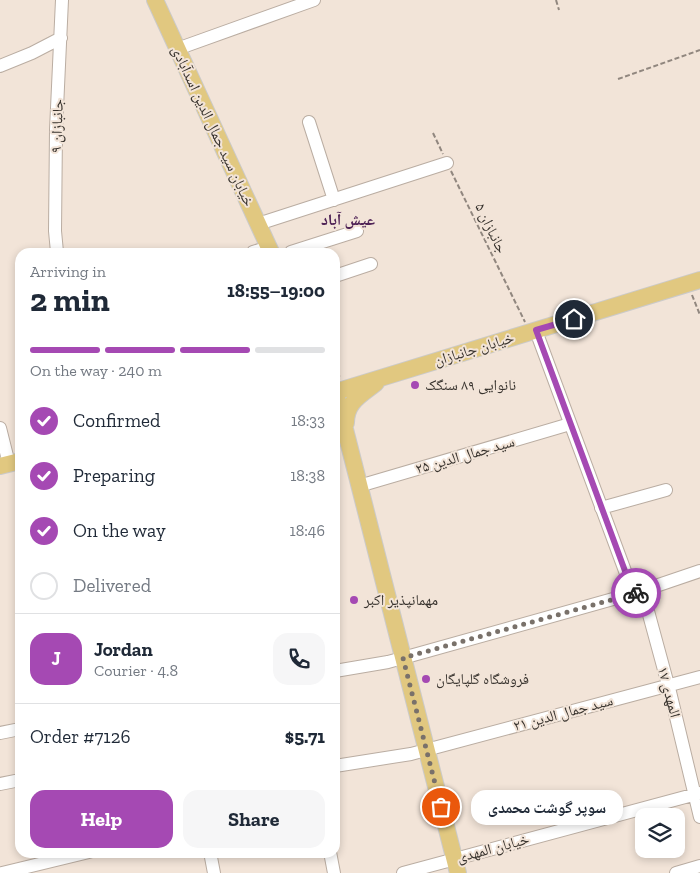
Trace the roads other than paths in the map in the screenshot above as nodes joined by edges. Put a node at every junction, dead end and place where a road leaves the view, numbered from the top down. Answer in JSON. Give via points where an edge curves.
{"nodes":[{"id":1,"x":62,"y":0,"type":"edge"},
{"id":2,"x":155,"y":0,"type":"edge"},
{"id":3,"x":314,"y":0,"type":"edge"},
{"id":4,"x":61,"y":38,"type":"junction"},
{"id":5,"x":177,"y":49,"type":"junction"},
{"id":6,"x":0,"y":66,"type":"edge"},
{"id":7,"x":309,"y":122,"type":"dead end"},
{"id":8,"x":447,"y":163,"type":"road end"},
{"id":9,"x":334,"y":200,"type":"junction"},
{"id":10,"x":258,"y":224,"type":"junction"},
{"id":11,"x":357,"y":231,"type":"dead end"},
{"id":12,"x":57,"y":248,"type":"edge"},
{"id":13,"x":263,"y":248,"type":"edge"},
{"id":14,"x":303,"y":248,"type":"edge"},
{"id":15,"x":371,"y":264,"type":"dead end"},
{"id":16,"x":340,"y":274,"type":"edge"},
{"id":17,"x":694,"y":282,"type":"edge"},
{"id":18,"x":533,"y":331,"type":"junction"},
{"id":19,"x":383,"y":377,"type":"junction"},
{"id":20,"x":340,"y":390,"type":"edge"},
{"id":21,"x":570,"y":424,"type":"junction"},
{"id":22,"x":341,"y":426,"type":"edge"},
{"id":23,"x":0,"y":428,"type":"edge"},
{"id":24,"x":10,"y":464,"type":"edge"},
{"id":25,"x":359,"y":486,"type":"junction"},
{"id":26,"x":666,"y":490,"type":"dead end"},
{"id":27,"x":601,"y":508,"type":"junction"},
{"id":28,"x":700,"y":571,"type":"edge"},
{"id":29,"x":638,"y":592,"type":"junction"},
{"id":30,"x":403,"y":658,"type":"junction"},
{"id":31,"x":340,"y":671,"type":"edge"},
{"id":32,"x":700,"y":677,"type":"edge"},
{"id":33,"x":668,"y":685,"type":"junction"},
{"id":34,"x":15,"y":731,"type":"edge"},
{"id":35,"x":0,"y":733,"type":"edge"},
{"id":36,"x":426,"y":750,"type":"junction"},
{"id":37,"x":340,"y":765,"type":"edge"},
{"id":38,"x":15,"y":781,"type":"edge"},
{"id":39,"x":0,"y":784,"type":"edge"},
{"id":40,"x":697,"y":794,"type":"edge"},
{"id":41,"x":700,"y":817,"type":"edge"},
{"id":42,"x":64,"y":858,"type":"edge"},
{"id":43,"x":211,"y":858,"type":"edge"},
{"id":44,"x":331,"y":858,"type":"edge"},
{"id":45,"x":456,"y":866,"type":"edge"},
{"id":46,"x":700,"y":866,"type":"edge"},
{"id":47,"x":2,"y":873,"type":"edge"},
{"id":48,"x":214,"y":873,"type":"edge"},
{"id":49,"x":334,"y":873,"type":"edge"},
{"id":50,"x":402,"y":873,"type":"edge"},
{"id":51,"x":676,"y":873,"type":"edge"}],
"edges":[{"from":1,"to":4,"type":"street","name":"جانبازان ۹"},
{"from":2,"to":5,"type":"main road","name":"خیابان سید جمال الدین اسدآبادی"},
{"from":3,"to":5,"type":"street"},
{"from":4,"to":6,"type":"street"},
{"from":4,"to":12,"type":"street","name":"جانبازان ۹","via":[[56,130]]},
{"from":5,"to":10,"type":"main road","name":"خیابان سید جمال الدین اسدآبادی"},
{"from":7,"to":9,"type":"street"},
{"from":8,"to":9,"type":"street"},
{"from":9,"to":10,"type":"street"},
{"from":10,"to":13,"type":"main road","name":"خیابان سید جمال الدین اسدآبادی"},
{"from":11,"to":14,"type":"street"},
{"from":15,"to":16,"type":"street"},
{"from":17,"to":18,"type":"main road","name":"خیابان جانبازان"},
{"from":18,"to":19,"type":"main road","name":"خیابان جانبازان"},
{"from":18,"to":21,"type":"street","name":"المهدی ۱۷"},
{"from":19,"to":20,"type":"main road","name":"خیابان جانبازان"},
{"from":19,"to":22,"type":"main road","via":[[352,402]]},
{"from":21,"to":25,"type":"street","name":"سید جمال الدین ۲۵"},
{"from":21,"to":27,"type":"street","name":"المهدی ۱۷"},
{"from":22,"to":25,"type":"main road"},
{"from":23,"to":24,"type":"street"},
{"from":25,"to":30,"type":"main road"},
{"from":26,"to":27,"type":"street"},
{"from":27,"to":29,"type":"street","name":"المهدی ۱۷","via":[[628,579]]},
{"from":28,"to":29,"type":"street"},
{"from":29,"to":30,"type":"street"},
{"from":29,"to":33,"type":"street","name":"المهدی ۱۷","via":[[644,600]]},
{"from":30,"to":31,"type":"street"},
{"from":30,"to":36,"type":"main road"},
{"from":32,"to":33,"type":"street","name":"سید جمال الدین ۲۱"},
{"from":33,"to":36,"type":"street","name":"سید جمال الدین ۲۱"},
{"from":33,"to":40,"type":"street","name":"المهدی ۱۷"},
{"from":34,"to":35,"type":"street"},
{"from":36,"to":37,"type":"street","name":"سید جمال الدین ۲۱"},
{"from":36,"to":45,"type":"main road"},
{"from":38,"to":39,"type":"street"},
{"from":40,"to":41,"type":"street","name":"المهدی ۱۷"},
{"from":40,"to":45,"type":"street","name":"خیابان المهدی"},
{"from":42,"to":47,"type":"street"},
{"from":43,"to":48,"type":"street"},
{"from":44,"to":49,"type":"street"},
{"from":45,"to":50,"type":"street","name":"خیابان المهدی"},
{"from":46,"to":51,"type":"street"}]}
